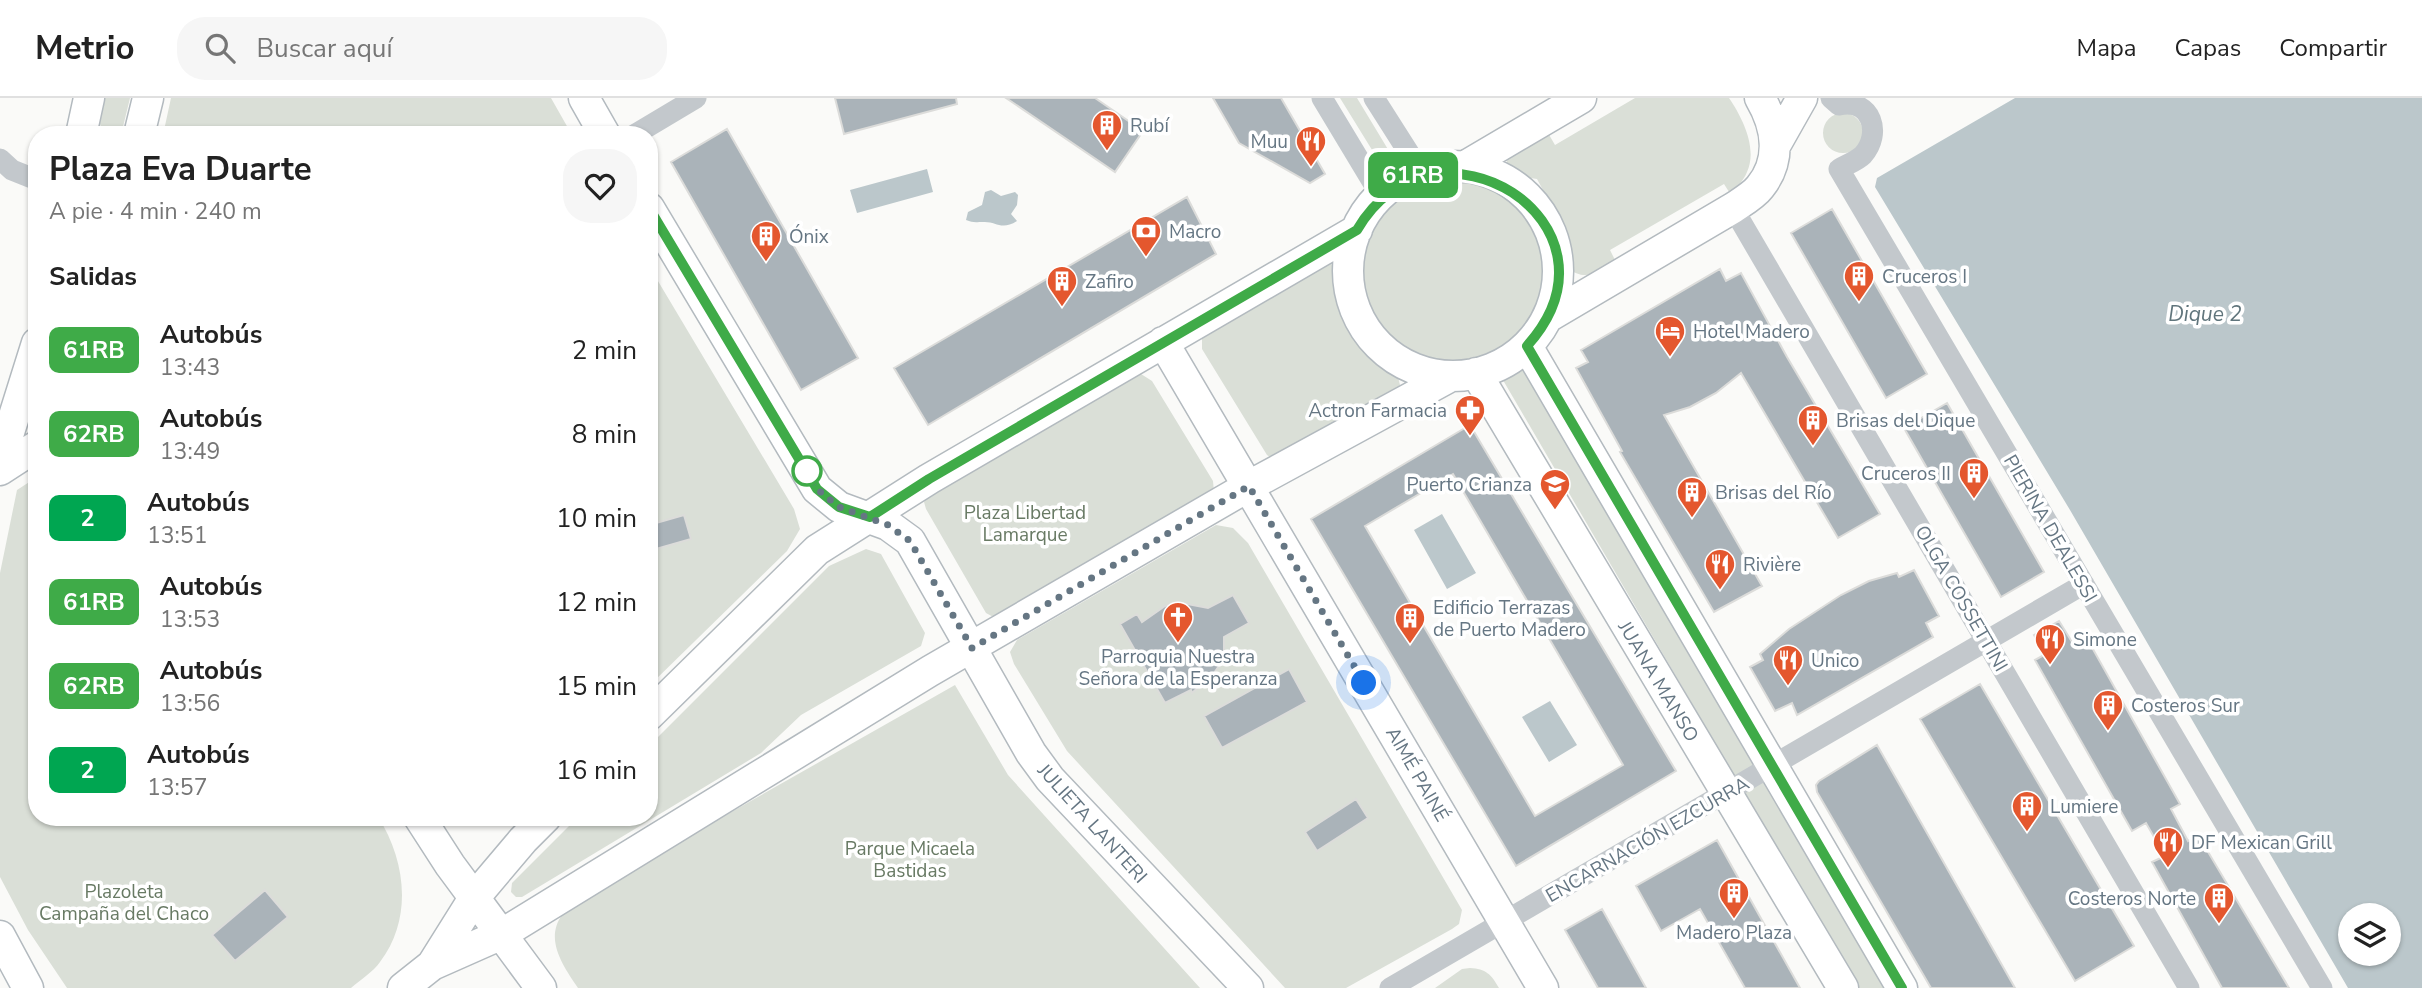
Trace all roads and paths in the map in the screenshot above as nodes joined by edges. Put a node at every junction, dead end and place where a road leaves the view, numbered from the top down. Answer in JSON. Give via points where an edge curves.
{"nodes":[{"id":1,"x":89,"y":98,"type":"edge"},
{"id":2,"x":148,"y":98,"type":"edge"},
{"id":3,"x":584,"y":98,"type":"edge"},
{"id":4,"x":696,"y":98,"type":"edge"},
{"id":5,"x":1322,"y":98,"type":"edge"},
{"id":6,"x":1374,"y":98,"type":"edge"},
{"id":7,"x":1581,"y":98,"type":"edge"},
{"id":8,"x":1760,"y":98,"type":"edge"},
{"id":9,"x":1802,"y":98,"type":"edge"},
{"id":10,"x":1831,"y":98,"type":"edge"},
{"id":11,"x":83,"y":126,"type":"edge"},
{"id":12,"x":141,"y":126,"type":"edge"},
{"id":13,"x":600,"y":126,"type":"edge"},
{"id":14,"x":649,"y":126,"type":"edge"},
{"id":15,"x":1776,"y":144,"type":"junction"},
{"id":16,"x":0,"y":159,"type":"edge"},
{"id":17,"x":1464,"y":167,"type":"junction"},
{"id":18,"x":1421,"y":172,"type":"junction"},
{"id":19,"x":28,"y":176,"type":"edge"},
{"id":20,"x":1381,"y":196,"type":"junction"},
{"id":21,"x":1734,"y":208,"type":"junction"},
{"id":22,"x":658,"y":223,"type":"edge"},
{"id":23,"x":1357,"y":230,"type":"junction"},
{"id":24,"x":1548,"y":317,"type":"junction"},
{"id":25,"x":1163,"y":342,"type":"junction"},
{"id":26,"x":1527,"y":346,"type":"junction"},
{"id":27,"x":28,"y":372,"type":"edge"},
{"id":28,"x":1463,"y":374,"type":"junction"},
{"id":29,"x":28,"y":452,"type":"edge"},
{"id":30,"x":0,"y":461,"type":"edge"},
{"id":31,"x":0,"y":470,"type":"edge"},
{"id":32,"x":1249,"y":486,"type":"junction"},
{"id":33,"x":870,"y":517,"type":"junction"},
{"id":34,"x":2084,"y":584,"type":"junction"},
{"id":35,"x":1987,"y":639,"type":"junction"},
{"id":36,"x":972,"y":648,"type":"junction"},
{"id":37,"x":658,"y":706,"type":"edge"},
{"id":38,"x":1773,"y":765,"type":"junction"},
{"id":39,"x":1726,"y":793,"type":"junction"},
{"id":40,"x":425,"y":826,"type":"edge"},
{"id":41,"x":537,"y":826,"type":"edge"},
{"id":42,"x":474,"y":898,"type":"junction"},
{"id":43,"x":1504,"y":922,"type":"junction"},
{"id":44,"x":502,"y":934,"type":"junction"},
{"id":45,"x":0,"y":936,"type":"edge"},
{"id":46,"x":432,"y":965,"type":"junction"},
{"id":47,"x":0,"y":978,"type":"edge"},
{"id":48,"x":10,"y":988,"type":"edge"},
{"id":49,"x":28,"y":988,"type":"edge"},
{"id":50,"x":403,"y":988,"type":"edge"},
{"id":51,"x":541,"y":988,"type":"edge"},
{"id":52,"x":1248,"y":988,"type":"edge"},
{"id":53,"x":1390,"y":988,"type":"edge"},
{"id":54,"x":1543,"y":988,"type":"edge"},
{"id":55,"x":1843,"y":988,"type":"edge"},
{"id":56,"x":1902,"y":988,"type":"edge"},
{"id":57,"x":2189,"y":988,"type":"edge"},
{"id":58,"x":2322,"y":988,"type":"edge"}],
"edges":[{"from":1,"to":11,"type":"main road"},
{"from":2,"to":12,"type":"main road"},
{"from":3,"to":13,"type":"main road"},
{"from":4,"to":14,"type":"street"},
{"from":5,"to":20,"type":"street"},
{"from":6,"to":18,"type":"street"},
{"from":7,"to":17,"type":"main road"},
{"from":8,"to":15,"type":"main road"},
{"from":9,"to":15,"type":"main road"},
{"from":10,"to":34,"type":"street","name":"PIERINA DEALESSI","via":[[1839,105],[1860,105],[1873,127],[1862,156],[1839,169]]},
{"from":15,"to":21,"type":"main road","via":[[1774,163],[1760,188]]},
{"from":16,"to":19,"type":"street"},
{"from":17,"to":18,"type":"main road"},
{"from":17,"to":24,"type":"main road","via":[[1508,182],[1544,218],[1557,253],[1558,272]]},
{"from":18,"to":20,"type":"main road"},
{"from":20,"to":23,"type":"main road"},
{"from":21,"to":24,"type":"main road"},
{"from":21,"to":35,"type":"street","name":"OLGA COSSETTINI"},
{"from":22,"to":33,"type":"main road","name":"JULIETA LANTERI","via":[[817,489],[839,507]]},
{"from":23,"to":25,"type":"main road"},
{"from":23,"to":28,"type":"main road","via":[[1349,269],[1354,307],[1363,325],[1399,360],[1423,371]]},
{"from":24,"to":26,"type":"main road"},
{"from":25,"to":32,"type":"main road","name":"AIMÉ PAINÉ"},
{"from":25,"to":33,"type":"main road"},
{"from":26,"to":28,"type":"main road","via":[[1503,363]]},
{"from":26,"to":38,"type":"main road"},
{"from":27,"to":30,"type":"main road"},
{"from":28,"to":32,"type":"main road"},
{"from":28,"to":39,"type":"main road","name":"JUANA MANSO"},
{"from":29,"to":31,"type":"main road"},
{"from":32,"to":36,"type":"main road"},
{"from":32,"to":43,"type":"main road","name":"AIMÉ PAINÉ"},
{"from":33,"to":36,"type":"main road","name":"JULIETA LANTERI","via":[[910,541]]},
{"from":33,"to":37,"type":"main road","via":[[817,550]]},
{"from":34,"to":35,"type":"street","name":"ENCARNACIÓN EZCURRA"},
{"from":34,"to":58,"type":"street","name":"PIERINA DEALESSI"},
{"from":35,"to":38,"type":"street","name":"ENCARNACIÓN EZCURRA"},
{"from":35,"to":57,"type":"street","name":"OLGA COSSETTINI"},
{"from":36,"to":44,"type":"main road"},
{"from":36,"to":52,"type":"main road","name":"JULIETA LANTERI","via":[[1050,779]]},
{"from":38,"to":39,"type":"street","name":"ENCARNACIÓN EZCURRA"},
{"from":38,"to":56,"type":"main road"},
{"from":39,"to":43,"type":"street","name":"ENCARNACIÓN EZCURRA"},
{"from":39,"to":55,"type":"main road","name":"JUANA MANSO"},
{"from":40,"to":42,"type":"main road"},
{"from":41,"to":42,"type":"main road"},
{"from":42,"to":44,"type":"main road"},
{"from":42,"to":46,"type":"main road"},
{"from":43,"to":53,"type":"street","name":"ENCARNACIÓN EZCURRA"},
{"from":43,"to":54,"type":"main road","name":"AIMÉ PAINÉ"},
{"from":44,"to":46,"type":"main road"},
{"from":44,"to":51,"type":"main road"},
{"from":45,"to":49,"type":"main road"},
{"from":46,"to":50,"type":"main road"},
{"from":47,"to":48,"type":"main road"}]}
